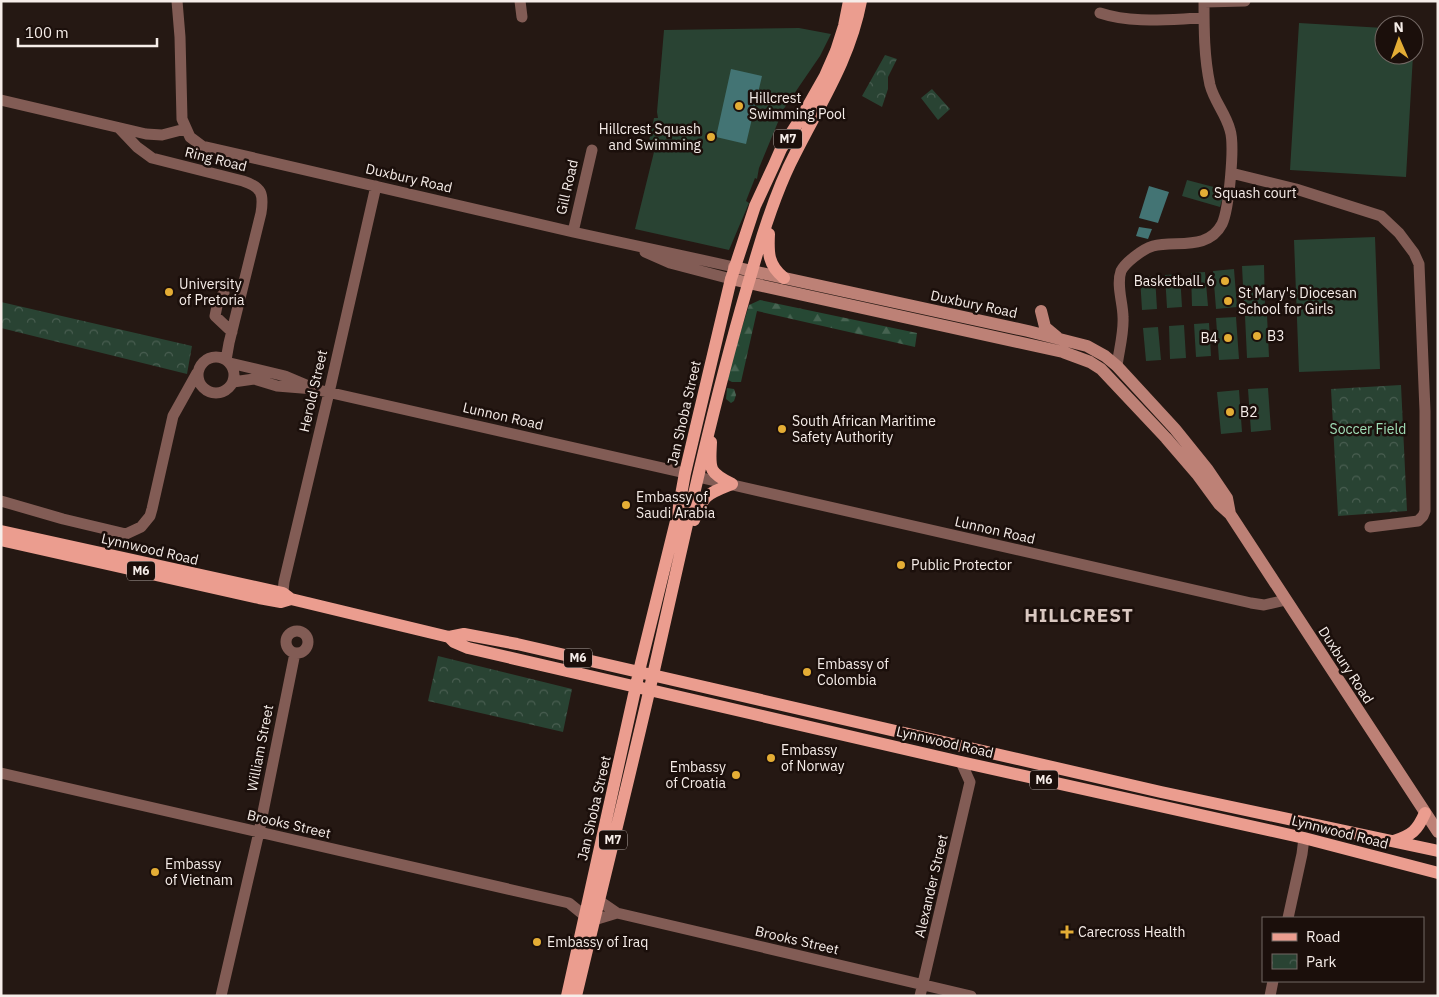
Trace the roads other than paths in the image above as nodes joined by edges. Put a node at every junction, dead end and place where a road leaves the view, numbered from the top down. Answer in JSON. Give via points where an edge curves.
{"nodes":[{"id":1,"x":177,"y":1,"type":"edge"},
{"id":2,"x":520,"y":1,"type":"edge"},
{"id":3,"x":849,"y":1,"type":"edge"},
{"id":4,"x":861,"y":1,"type":"edge"},
{"id":5,"x":1245,"y":1,"type":"edge"},
{"id":6,"x":1204,"y":2,"type":"edge"},
{"id":7,"x":1100,"y":13,"type":"dead end"},
{"id":8,"x":522,"y":17,"type":"dead end"},
{"id":9,"x":1204,"y":18,"type":"junction"},
{"id":10,"x":1,"y":100,"type":"edge"},
{"id":11,"x":119,"y":128,"type":"junction"},
{"id":12,"x":185,"y":129,"type":"junction"},
{"id":13,"x":592,"y":150,"type":"dead end"},
{"id":14,"x":1230,"y":173,"type":"junction"},
{"id":15,"x":376,"y":186,"type":"junction"},
{"id":16,"x":772,"y":211,"type":"junction"},
{"id":17,"x":572,"y":232,"type":"junction"},
{"id":18,"x":752,"y":270,"type":"junction"},
{"id":19,"x":732,"y":273,"type":"junction"},
{"id":20,"x":784,"y":278,"type":"junction"},
{"id":21,"x":749,"y":283,"type":"junction"},
{"id":22,"x":224,"y":293,"type":"dead end"},
{"id":23,"x":1041,"y":311,"type":"dead end"},
{"id":24,"x":1028,"y":331,"type":"junction"},
{"id":25,"x":232,"y":332,"type":"junction"},
{"id":26,"x":980,"y":334,"type":"junction"},
{"id":27,"x":1058,"y":338,"type":"junction"},
{"id":28,"x":1075,"y":356,"type":"junction"},
{"id":29,"x":228,"y":362,"type":"junction"},
{"id":30,"x":1116,"y":366,"type":"junction"},
{"id":31,"x":197,"y":373,"type":"junction"},
{"id":32,"x":233,"y":382,"type":"junction"},
{"id":33,"x":314,"y":389,"type":"junction"},
{"id":34,"x":208,"y":392,"type":"junction"},
{"id":35,"x":329,"y":392,"type":"junction"},
{"id":36,"x":185,"y":397,"type":"junction"},
{"id":37,"x":710,"y":426,"type":"junction"},
{"id":38,"x":685,"y":473,"type":"junction"},
{"id":39,"x":698,"y":477,"type":"junction"},
{"id":40,"x":732,"y":484,"type":"junction"},
{"id":41,"x":1,"y":500,"type":"edge"},
{"id":42,"x":1230,"y":514,"type":"junction"},
{"id":43,"x":677,"y":516,"type":"junction"},
{"id":44,"x":1370,"y":528,"type":"dead end"},
{"id":45,"x":1,"y":531,"type":"edge"},
{"id":46,"x":684,"y":538,"type":"junction"},
{"id":47,"x":1,"y":540,"type":"edge"},
{"id":48,"x":285,"y":598,"type":"junction"},
{"id":49,"x":1286,"y":600,"type":"junction"},
{"id":50,"x":449,"y":637,"type":"junction"},
{"id":51,"x":295,"y":653,"type":"dead end"},
{"id":52,"x":639,"y":671,"type":"junction"},
{"id":53,"x":653,"y":674,"type":"junction"},
{"id":54,"x":636,"y":687,"type":"junction"},
{"id":55,"x":649,"y":690,"type":"junction"},
{"id":56,"x":961,"y":762,"type":"junction"},
{"id":57,"x":987,"y":767,"type":"junction"},
{"id":58,"x":1,"y":774,"type":"edge"},
{"id":59,"x":970,"y":782,"type":"junction"},
{"id":60,"x":1425,"y":813,"type":"junction"},
{"id":61,"x":1278,"y":816,"type":"junction"},
{"id":62,"x":259,"y":832,"type":"junction"},
{"id":63,"x":1438,"y":832,"type":"edge"},
{"id":64,"x":1304,"y":838,"type":"junction"},
{"id":65,"x":1394,"y":841,"type":"junction"},
{"id":66,"x":1438,"y":851,"type":"edge"},
{"id":67,"x":1438,"y":873,"type":"edge"},
{"id":68,"x":594,"y":897,"type":"junction"},
{"id":69,"x":570,"y":903,"type":"junction"},
{"id":70,"x":617,"y":914,"type":"junction"},
{"id":71,"x":1288,"y":917,"type":"edge"},
{"id":72,"x":589,"y":918,"type":"junction"},
{"id":73,"x":1274,"y":982,"type":"edge"},
{"id":74,"x":922,"y":990,"type":"edge"},
{"id":75,"x":221,"y":996,"type":"edge"},
{"id":76,"x":567,"y":996,"type":"edge"},
{"id":77,"x":576,"y":996,"type":"edge"},
{"id":78,"x":971,"y":996,"type":"edge"},
{"id":79,"x":1270,"y":996,"type":"edge"}],
"edges":[{"from":1,"to":12,"type":"street"},
{"from":2,"to":8,"type":"street"},
{"from":3,"to":19,"type":"main road","name":"Jan Shoba Street","number":"M7","via":[[836,51],[774,165]]},
{"from":4,"to":16,"type":"main road","name":"Jan Shoba Street","number":"M7","via":[[832,85],[794,156]]},
{"from":5,"to":6,"type":"street"},
{"from":6,"to":9,"type":"street"},
{"from":7,"to":9,"type":"street","via":[[1132,19]]},
{"from":9,"to":14,"type":"street","via":[[1210,84],[1231,134]]},
{"from":10,"to":11,"type":"street","name":"Ring Road"},
{"from":11,"to":12,"type":"street","name":"Ring Road","via":[[155,135]]},
{"from":11,"to":25,"type":"street","name":"Ring Road","via":[[152,158],[243,180],[259,188],[261,212]]},
{"from":12,"to":15,"type":"street","name":"Duxbury Road","via":[[195,142],[211,149]]},
{"from":13,"to":17,"type":"street","name":"Gill Road"},
{"from":14,"to":30,"type":"street","via":[[1225,216],[1212,236],[1197,242],[1145,249],[1124,266],[1119,279],[1124,318]]},
{"from":14,"to":44,"type":"street","via":[[1296,189],[1381,216],[1399,233],[1419,264],[1425,511],[1418,521]]},
{"from":15,"to":17,"type":"street","name":"Duxbury Road"},
{"from":15,"to":35,"type":"street","name":"Herold Street"},
{"from":16,"to":18,"type":"main road","name":"Jan Shoba Street","number":"M7"},
{"from":16,"to":20,"type":"main road","via":[[769,256],[774,268]]},
{"from":17,"to":19,"type":"street","name":"Duxbury Road","via":[[634,246],[670,263]]},
{"from":18,"to":19,"type":"main road","name":"Duxbury Road"},
{"from":18,"to":20,"type":"main road","name":"Duxbury Road"},
{"from":18,"to":21,"type":"main road","name":"Jan Shoba Street","number":"M7"},
{"from":19,"to":21,"type":"main road","name":"Duxbury Road"},
{"from":19,"to":38,"type":"main road","name":"Jan Shoba Street","number":"M7"},
{"from":20,"to":24,"type":"main road","name":"Duxbury Road"},
{"from":21,"to":26,"type":"main road","name":"Duxbury Road"},
{"from":21,"to":37,"type":"main road","name":"Jan Shoba Street","number":"M7"},
{"from":22,"to":25,"type":"street","via":[[218,301],[215,316]]},
{"from":23,"to":27,"type":"main road","via":[[1045,327]]},
{"from":24,"to":26,"type":"main road","via":[[1007,336]]},
{"from":24,"to":27,"type":"main road","name":"Duxbury Road"},
{"from":24,"to":28,"type":"main road","via":[[1036,340],[1066,349]]},
{"from":25,"to":29,"type":"street","name":"Ring Road"},
{"from":26,"to":28,"type":"main road","name":"Duxbury Road"},
{"from":27,"to":30,"type":"main road","name":"Duxbury Road","via":[[1087,346]]},
{"from":28,"to":42,"type":"main road","name":"Duxbury Road","via":[[1090,362],[1108,376]]},
{"from":29,"to":31,"type":"street","via":[[216,357],[207,359]]},
{"from":29,"to":32,"type":"street","via":[[234,372]]},
{"from":29,"to":33,"type":"street","name":"Lunnon Road","via":[[286,376]]},
{"from":30,"to":42,"type":"main road","name":"Duxbury Road","via":[[1208,470],[1226,498]]},
{"from":31,"to":34,"type":"street","via":[[200,384]]},
{"from":31,"to":36,"type":"street"},
{"from":32,"to":33,"type":"street","name":"Lunnon Road","via":[[254,379],[277,386]]},
{"from":32,"to":34,"type":"street","via":[[223,392]]},
{"from":33,"to":35,"type":"street","name":"Lunnon Road"},
{"from":34,"to":36,"type":"street"},
{"from":35,"to":38,"type":"street","name":"Lunnon Road"},
{"from":35,"to":48,"type":"street","name":"Herold Street","via":[[284,582]]},
{"from":36,"to":41,"type":"street","via":[[174,416],[150,516],[134,532],[126,534],[98,528]]},
{"from":37,"to":38,"type":"main road","via":[[703,436],[695,463]]},
{"from":37,"to":39,"type":"main road","name":"Jan Shoba Street","number":"M7"},
{"from":37,"to":40,"type":"main road","via":[[712,471]]},
{"from":38,"to":43,"type":"main road","name":"Jan Shoba Street","number":"M7"},
{"from":39,"to":40,"type":"street","name":"Lunnon Road"},
{"from":39,"to":43,"type":"main road"},
{"from":39,"to":46,"type":"main road","name":"Jan Shoba Street","number":"M7"},
{"from":40,"to":46,"type":"main road","via":[[705,497]]},
{"from":40,"to":49,"type":"street","name":"Lunnon Road","via":[[1257,604]]},
{"from":42,"to":49,"type":"main road","name":"Duxbury Road"},
{"from":43,"to":52,"type":"main road","name":"Jan Shoba Street","number":"M7"},
{"from":45,"to":48,"type":"main road","name":"Lynnwood Road","number":"M6"},
{"from":46,"to":53,"type":"main road","name":"Jan Shoba Street","number":"M7"},
{"from":47,"to":48,"type":"main road","name":"Lynnwood Road","number":"M6"},
{"from":48,"to":50,"type":"main road","name":"Lynnwood Road","number":"M6"},
{"from":49,"to":60,"type":"main road","name":"Duxbury Road"},
{"from":50,"to":52,"type":"main road","name":"Lynnwood Road","number":"M6","via":[[473,635]]},
{"from":50,"to":54,"type":"main road","name":"Lynnwood Road","number":"M6","via":[[468,648]]},
{"from":51,"to":62,"type":"street","name":"William Street"},
{"from":52,"to":53,"type":"main road","name":"Lynnwood Road","number":"M6"},
{"from":52,"to":54,"type":"main road","name":"Jan Shoba Street","number":"M7"},
{"from":53,"to":55,"type":"main road","name":"Jan Shoba Street","number":"M7"},
{"from":53,"to":61,"type":"main road","name":"Lynnwood Road","number":"M6","via":[[1161,792]]},
{"from":54,"to":55,"type":"main road","name":"Lynnwood Road","number":"M6"},
{"from":54,"to":68,"type":"main road","name":"Jan Shoba Street","number":"M7"},
{"from":55,"to":56,"type":"main road","name":"Lynnwood Road","number":"M6"},
{"from":55,"to":68,"type":"main road","name":"Jan Shoba Street","number":"M7"},
{"from":56,"to":57,"type":"main road","name":"Lynnwood Road","number":"M6"},
{"from":56,"to":59,"type":"street"},
{"from":57,"to":59,"type":"street"},
{"from":57,"to":64,"type":"main road","name":"Lynnwood Road","number":"M6"},
{"from":58,"to":62,"type":"street","name":"Brooks Street"},
{"from":59,"to":74,"type":"street","name":"Alexander Street"},
{"from":60,"to":63,"type":"main road","name":"Duxbury Road"},
{"from":60,"to":65,"type":"main road","via":[[1414,832]]},
{"from":61,"to":64,"type":"main road","via":[[1284,823],[1302,830]]},
{"from":61,"to":65,"type":"main road","name":"Lynnwood Road","number":"M6"},
{"from":62,"to":69,"type":"street","name":"Brooks Street"},
{"from":62,"to":75,"type":"street","name":"William Street"},
{"from":64,"to":67,"type":"main road","name":"Lynnwood Road","number":"M6"},
{"from":64,"to":71,"type":"street"},
{"from":65,"to":66,"type":"main road","name":"Lynnwood Road","number":"M6"},
{"from":68,"to":69,"type":"street"},
{"from":68,"to":70,"type":"street","name":"Brooks Street"},
{"from":68,"to":72,"type":"main road","name":"Jan Shoba Street","number":"M7"},
{"from":69,"to":72,"type":"street","name":"Brooks Street"},
{"from":70,"to":72,"type":"street","name":"Brooks Street"},
{"from":70,"to":74,"type":"street","name":"Brooks Street"},
{"from":72,"to":76,"type":"main road","name":"Jan Shoba Street","number":"M7"},
{"from":72,"to":77,"type":"main road","name":"Jan Shoba Street","number":"M7"},
{"from":73,"to":79,"type":"street"},
{"from":74,"to":78,"type":"street","name":"Brooks Street"}]}
